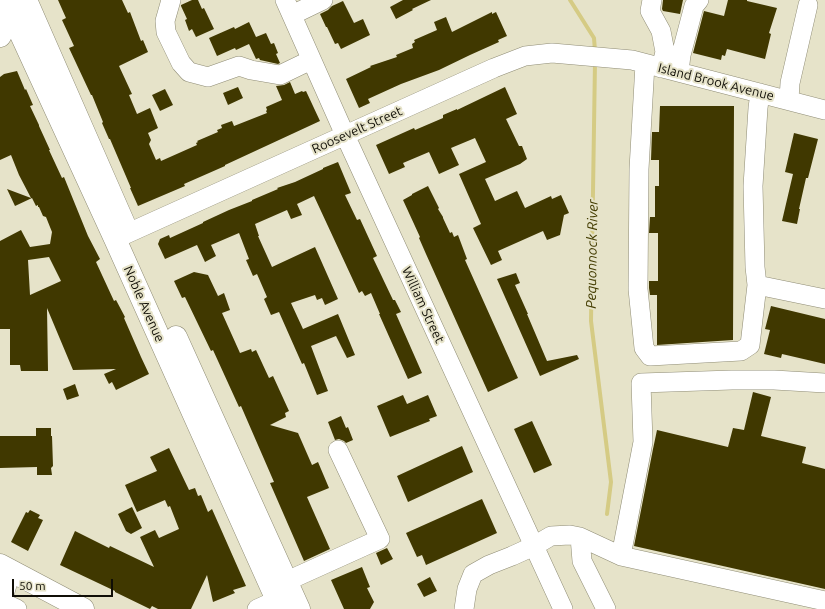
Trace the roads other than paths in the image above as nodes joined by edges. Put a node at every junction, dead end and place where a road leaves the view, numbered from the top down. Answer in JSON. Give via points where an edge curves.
{"nodes":[{"id":1,"x":171,"y":0,"type":"edge"},
{"id":2,"x":323,"y":0,"type":"edge"},
{"id":3,"x":652,"y":0,"type":"edge"},
{"id":4,"x":699,"y":0,"type":"edge"},
{"id":5,"x":16,"y":4,"type":"edge"},
{"id":6,"x":808,"y":5,"type":"dead end"},
{"id":7,"x":288,"y":8,"type":"edge"},
{"id":8,"x":0,"y":36,"type":"edge"},
{"id":9,"x":607,"y":58,"type":"joint"},
{"id":10,"x":311,"y":60,"type":"junction"},
{"id":11,"x":662,"y":68,"type":"junction"},
{"id":12,"x":760,"y":93,"type":"junction"},
{"id":13,"x":789,"y":100,"type":"junction"},
{"id":14,"x":825,"y":110,"type":"edge"},
{"id":15,"x":345,"y":135,"type":"junction"},
{"id":16,"x":122,"y":236,"type":"junction"},
{"id":17,"x":757,"y":285,"type":"junction"},
{"id":18,"x":825,"y":299,"type":"edge"},
{"id":19,"x":825,"y":383,"type":"edge"},
{"id":20,"x":338,"y":450,"type":"dead end"},
{"id":21,"x":580,"y":537,"type":"junction"},
{"id":22,"x":534,"y":546,"type":"junction"},
{"id":23,"x":621,"y":556,"type":"junction"},
{"id":24,"x":6,"y":568,"type":"edge"},
{"id":25,"x":825,"y":601,"type":"edge"},
{"id":26,"x":271,"y":602,"type":"edge"},
{"id":27,"x":17,"y":609,"type":"edge"},
{"id":28,"x":83,"y":609,"type":"edge"},
{"id":29,"x":300,"y":609,"type":"edge"},
{"id":30,"x":464,"y":609,"type":"edge"},
{"id":31,"x":563,"y":609,"type":"edge"},
{"id":32,"x":606,"y":609,"type":"edge"}],
"edges":[{"from":1,"to":10,"type":"street","via":[[165,21],[166,32],[180,63],[189,72],[208,77],[239,66],[280,75]]},
{"from":2,"to":7,"type":"street"},
{"from":3,"to":11,"type":"street","via":[[650,11],[661,31],[665,52]]},
{"from":4,"to":11,"type":"street","via":[[694,6],[681,55]]},
{"from":5,"to":8,"type":"main road"},
{"from":5,"to":16,"type":"main road","name":"Noble Avenue"},
{"from":6,"to":13,"type":"street","via":[[790,83]]},
{"from":7,"to":10,"type":"street","name":"William Street"},
{"from":9,"to":11,"type":"street","name":"Island Brook Avenue","via":[[632,60]]},
{"from":9,"to":15,"type":"street","name":"Roosevelt Street","via":[[552,53],[525,56]]},
{"from":10,"to":15,"type":"street","name":"William Street"},
{"from":11,"to":12,"type":"street","name":"Island Brook Avenue"},
{"from":11,"to":17,"type":"street","via":[[640,169],[638,289],[644,348],[650,356],[742,351],[750,345]]},
{"from":12,"to":13,"type":"street","name":"Island Brook Avenue"},
{"from":12,"to":17,"type":"street","via":[[753,186]]},
{"from":13,"to":14,"type":"street","name":"Island Brook Avenue"},
{"from":15,"to":16,"type":"street","name":"Roosevelt Street"},
{"from":15,"to":22,"type":"street","name":"William Street"},
{"from":16,"to":26,"type":"main road","name":"Noble Avenue"},
{"from":17,"to":18,"type":"street"},
{"from":19,"to":23,"type":"street","via":[[774,380],[641,383],[643,442]]},
{"from":20,"to":26,"type":"street","via":[[380,539]]},
{"from":21,"to":22,"type":"street","via":[[551,536]]},
{"from":21,"to":23,"type":"street"},
{"from":21,"to":32,"type":"street","via":[[582,561]]},
{"from":22,"to":30,"type":"street","via":[[472,574]]},
{"from":22,"to":31,"type":"street","name":"William Street"},
{"from":23,"to":25,"type":"street"},
{"from":24,"to":27,"type":"street","via":[[2,602]]},
{"from":24,"to":28,"type":"main road"},
{"from":26,"to":29,"type":"main road","name":"Noble Avenue"}]}
